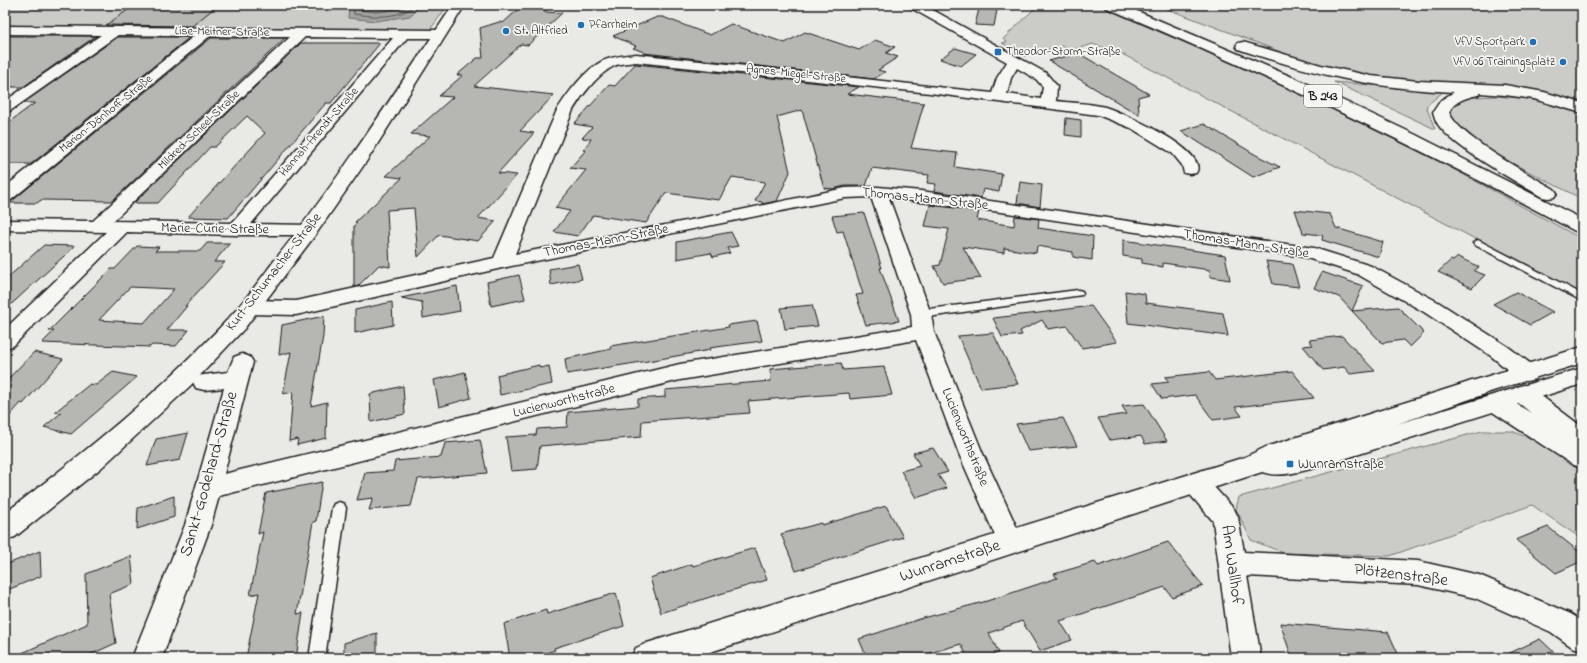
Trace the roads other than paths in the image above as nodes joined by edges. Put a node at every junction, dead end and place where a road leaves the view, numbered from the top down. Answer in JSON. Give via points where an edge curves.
{"nodes":[{"id":1,"x":459,"y":5,"type":"edge"},
{"id":2,"x":916,"y":5,"type":"edge"},
{"id":3,"x":1112,"y":5,"type":"edge"},
{"id":4,"x":1135,"y":5,"type":"edge"},
{"id":5,"x":5,"y":30,"type":"edge"},
{"id":6,"x":25,"y":30,"type":"junction"},
{"id":7,"x":115,"y":31,"type":"junction"},
{"id":8,"x":207,"y":32,"type":"junction"},
{"id":9,"x":301,"y":33,"type":"junction"},
{"id":10,"x":1204,"y":33,"type":"junction"},
{"id":11,"x":403,"y":34,"type":"junction"},
{"id":12,"x":439,"y":34,"type":"junction"},
{"id":13,"x":5,"y":42,"type":"edge"},
{"id":14,"x":1016,"y":61,"type":"junction"},
{"id":15,"x":1488,"y":90,"type":"junction"},
{"id":16,"x":999,"y":97,"type":"junction"},
{"id":17,"x":1048,"y":103,"type":"junction"},
{"id":18,"x":5,"y":108,"type":"edge"},
{"id":19,"x":1582,"y":108,"type":"edge"},
{"id":20,"x":1190,"y":169,"type":"dead end"},
{"id":21,"x":878,"y":192,"type":"junction"},
{"id":22,"x":1548,"y":193,"type":"junction"},
{"id":23,"x":5,"y":196,"type":"edge"},
{"id":24,"x":1582,"y":210,"type":"edge"},
{"id":25,"x":5,"y":225,"type":"edge"},
{"id":26,"x":97,"y":227,"type":"junction"},
{"id":27,"x":1582,"y":227,"type":"edge"},
{"id":28,"x":121,"y":228,"type":"junction"},
{"id":29,"x":236,"y":230,"type":"junction"},
{"id":30,"x":308,"y":230,"type":"junction"},
{"id":31,"x":1478,"y":243,"type":"dead end"},
{"id":32,"x":502,"y":262,"type":"junction"},
{"id":33,"x":1078,"y":293,"type":"dead end"},
{"id":34,"x":1582,"y":298,"type":"edge"},
{"id":35,"x":250,"y":307,"type":"junction"},
{"id":36,"x":922,"y":323,"type":"junction"},
{"id":37,"x":5,"y":341,"type":"edge"},
{"id":38,"x":1582,"y":355,"type":"edge"},
{"id":39,"x":1582,"y":376,"type":"edge"},
{"id":40,"x":204,"y":382,"type":"dead end"},
{"id":41,"x":1525,"y":384,"type":"junction"},
{"id":42,"x":1477,"y":388,"type":"junction"},
{"id":43,"x":1496,"y":404,"type":"junction"},
{"id":44,"x":1582,"y":441,"type":"edge"},
{"id":45,"x":1582,"y":458,"type":"edge"},
{"id":46,"x":1253,"y":465,"type":"junction"},
{"id":47,"x":1195,"y":483,"type":"junction"},
{"id":48,"x":209,"y":488,"type":"junction"},
{"id":49,"x":339,"y":508,"type":"dead end"},
{"id":50,"x":5,"y":529,"type":"edge"},
{"id":51,"x":1010,"y":542,"type":"junction"},
{"id":52,"x":1231,"y":563,"type":"junction"},
{"id":53,"x":1582,"y":638,"type":"edge"},
{"id":54,"x":147,"y":658,"type":"edge"},
{"id":55,"x":317,"y":658,"type":"edge"},
{"id":56,"x":647,"y":658,"type":"edge"},
{"id":57,"x":1246,"y":658,"type":"edge"}],
"edges":[{"from":1,"to":12,"type":"main road","name":"Kurt-Schumacher-Straße"},
{"from":2,"to":14,"type":"street"},
{"from":3,"to":27,"type":"main road","number":"B 243","via":[[1309,89],[1451,158]]},
{"from":4,"to":10,"type":"main road","number":"B 243"},
{"from":5,"to":6,"type":"street","name":"Lise-Meitner-Straße"},
{"from":6,"to":7,"type":"street","name":"Lise-Meitner-Straße"},
{"from":6,"to":13,"type":"street"},
{"from":7,"to":8,"type":"street","name":"Lise-Meitner-Straße"},
{"from":7,"to":18,"type":"street"},
{"from":8,"to":9,"type":"street","name":"Lise-Meitner-Straße"},
{"from":8,"to":23,"type":"street","name":"Marion-Dönhoff-Straße"},
{"from":9,"to":11,"type":"street","name":"Lise-Meitner-Straße"},
{"from":9,"to":26,"type":"street","name":"Mildred-Scheel-Straße"},
{"from":10,"to":15,"type":"main road","via":[[1285,60],[1361,79],[1407,85]]},
{"from":10,"to":22,"type":"main road","number":"B 243","via":[[1331,88]]},
{"from":11,"to":12,"type":"street","name":"Lise-Meitner-Straße"},
{"from":11,"to":29,"type":"street","name":"Hannah-Arendt-Straße"},
{"from":12,"to":30,"type":"main road","name":"Kurt-Schumacher-Straße","via":[[359,159]]},
{"from":14,"to":16,"type":"street","via":[[1008,69],[1000,87]]},
{"from":14,"to":17,"type":"street","via":[[1041,76],[1050,86]]},
{"from":15,"to":19,"type":"main road","via":[[1506,90],[1544,97]]},
{"from":15,"to":22,"type":"main road","via":[[1459,95],[1449,100],[1441,112],[1444,121],[1470,145]]},
{"from":16,"to":17,"type":"street","name":"Agnes-Miegel-Straße"},
{"from":16,"to":32,"type":"street","name":"Agnes-Miegel-Straße","via":[[662,60],[636,58],[611,62],[600,69],[575,94],[565,110]]},
{"from":17,"to":20,"type":"street","name":"Agnes-Miegel-Straße","via":[[1101,111],[1136,125],[1178,150],[1190,165]]},
{"from":21,"to":32,"type":"street","name":"Thomas-Mann-Straße","via":[[845,192]]},
{"from":21,"to":36,"type":"street","name":"Lucienworthstraße"},
{"from":21,"to":41,"type":"street","name":"Thomas-Mann-Straße","via":[[1001,207],[1307,252],[1364,270],[1431,307],[1499,351]]},
{"from":22,"to":24,"type":"main road","number":"B 243"},
{"from":25,"to":26,"type":"street","name":"Marie-Curie-Straße"},
{"from":26,"to":28,"type":"street","name":"Marie-Curie-Straße"},
{"from":28,"to":29,"type":"street","name":"Marie-Curie-Straße"},
{"from":28,"to":37,"type":"street"},
{"from":29,"to":30,"type":"street","name":"Marie-Curie-Straße"},
{"from":30,"to":35,"type":"main road","name":"Kurt-Schumacher-Straße"},
{"from":31,"to":34,"type":"lane"},
{"from":32,"to":35,"type":"street","name":"Thomas-Mann-Straße","via":[[296,308]]},
{"from":33,"to":36,"type":"lane"},
{"from":35,"to":50,"type":"main road","name":"Kurt-Schumacher-Straße","via":[[182,380],[92,461]]},
{"from":36,"to":48,"type":"street","name":"Lucienworthstraße","via":[[680,372]]},
{"from":36,"to":51,"type":"street","name":"Lucienworthstraße","via":[[971,454]]},
{"from":38,"to":41,"type":"main road","name":"Wunramstraße"},
{"from":39,"to":41,"type":"main road","name":"Wunramstraße"},
{"from":40,"to":48,"type":"street","name":"Sankt-Godehard-Straße","via":[[239,371]]},
{"from":41,"to":42,"type":"main road","name":"Wunramstraße","via":[[1503,380]]},
{"from":41,"to":43,"type":"main road","name":"Wunramstraße"},
{"from":41,"to":44,"type":"main road"},
{"from":42,"to":43,"type":"main road"},
{"from":42,"to":46,"type":"main road","name":"Wunramstraße","via":[[1275,454]]},
{"from":43,"to":45,"type":"main road"},
{"from":43,"to":46,"type":"main road","name":"Wunramstraße","via":[[1318,457],[1290,464]]},
{"from":46,"to":47,"type":"main road","name":"Wunramstraße"},
{"from":47,"to":51,"type":"main road","name":"Wunramstraße"},
{"from":47,"to":52,"type":"street","name":"Am Wallhof","via":[[1225,517]]},
{"from":48,"to":54,"type":"street","name":"Sankt-Godehard-Straße","via":[[198,525]]},
{"from":49,"to":55,"type":"lane"},
{"from":51,"to":56,"type":"main road","name":"Wunramstraße"},
{"from":52,"to":53,"type":"street","name":"Plötzenstraße","via":[[1426,575],[1479,587],[1561,623]]},
{"from":52,"to":57,"type":"street","name":"Am Wallhof"}]}
